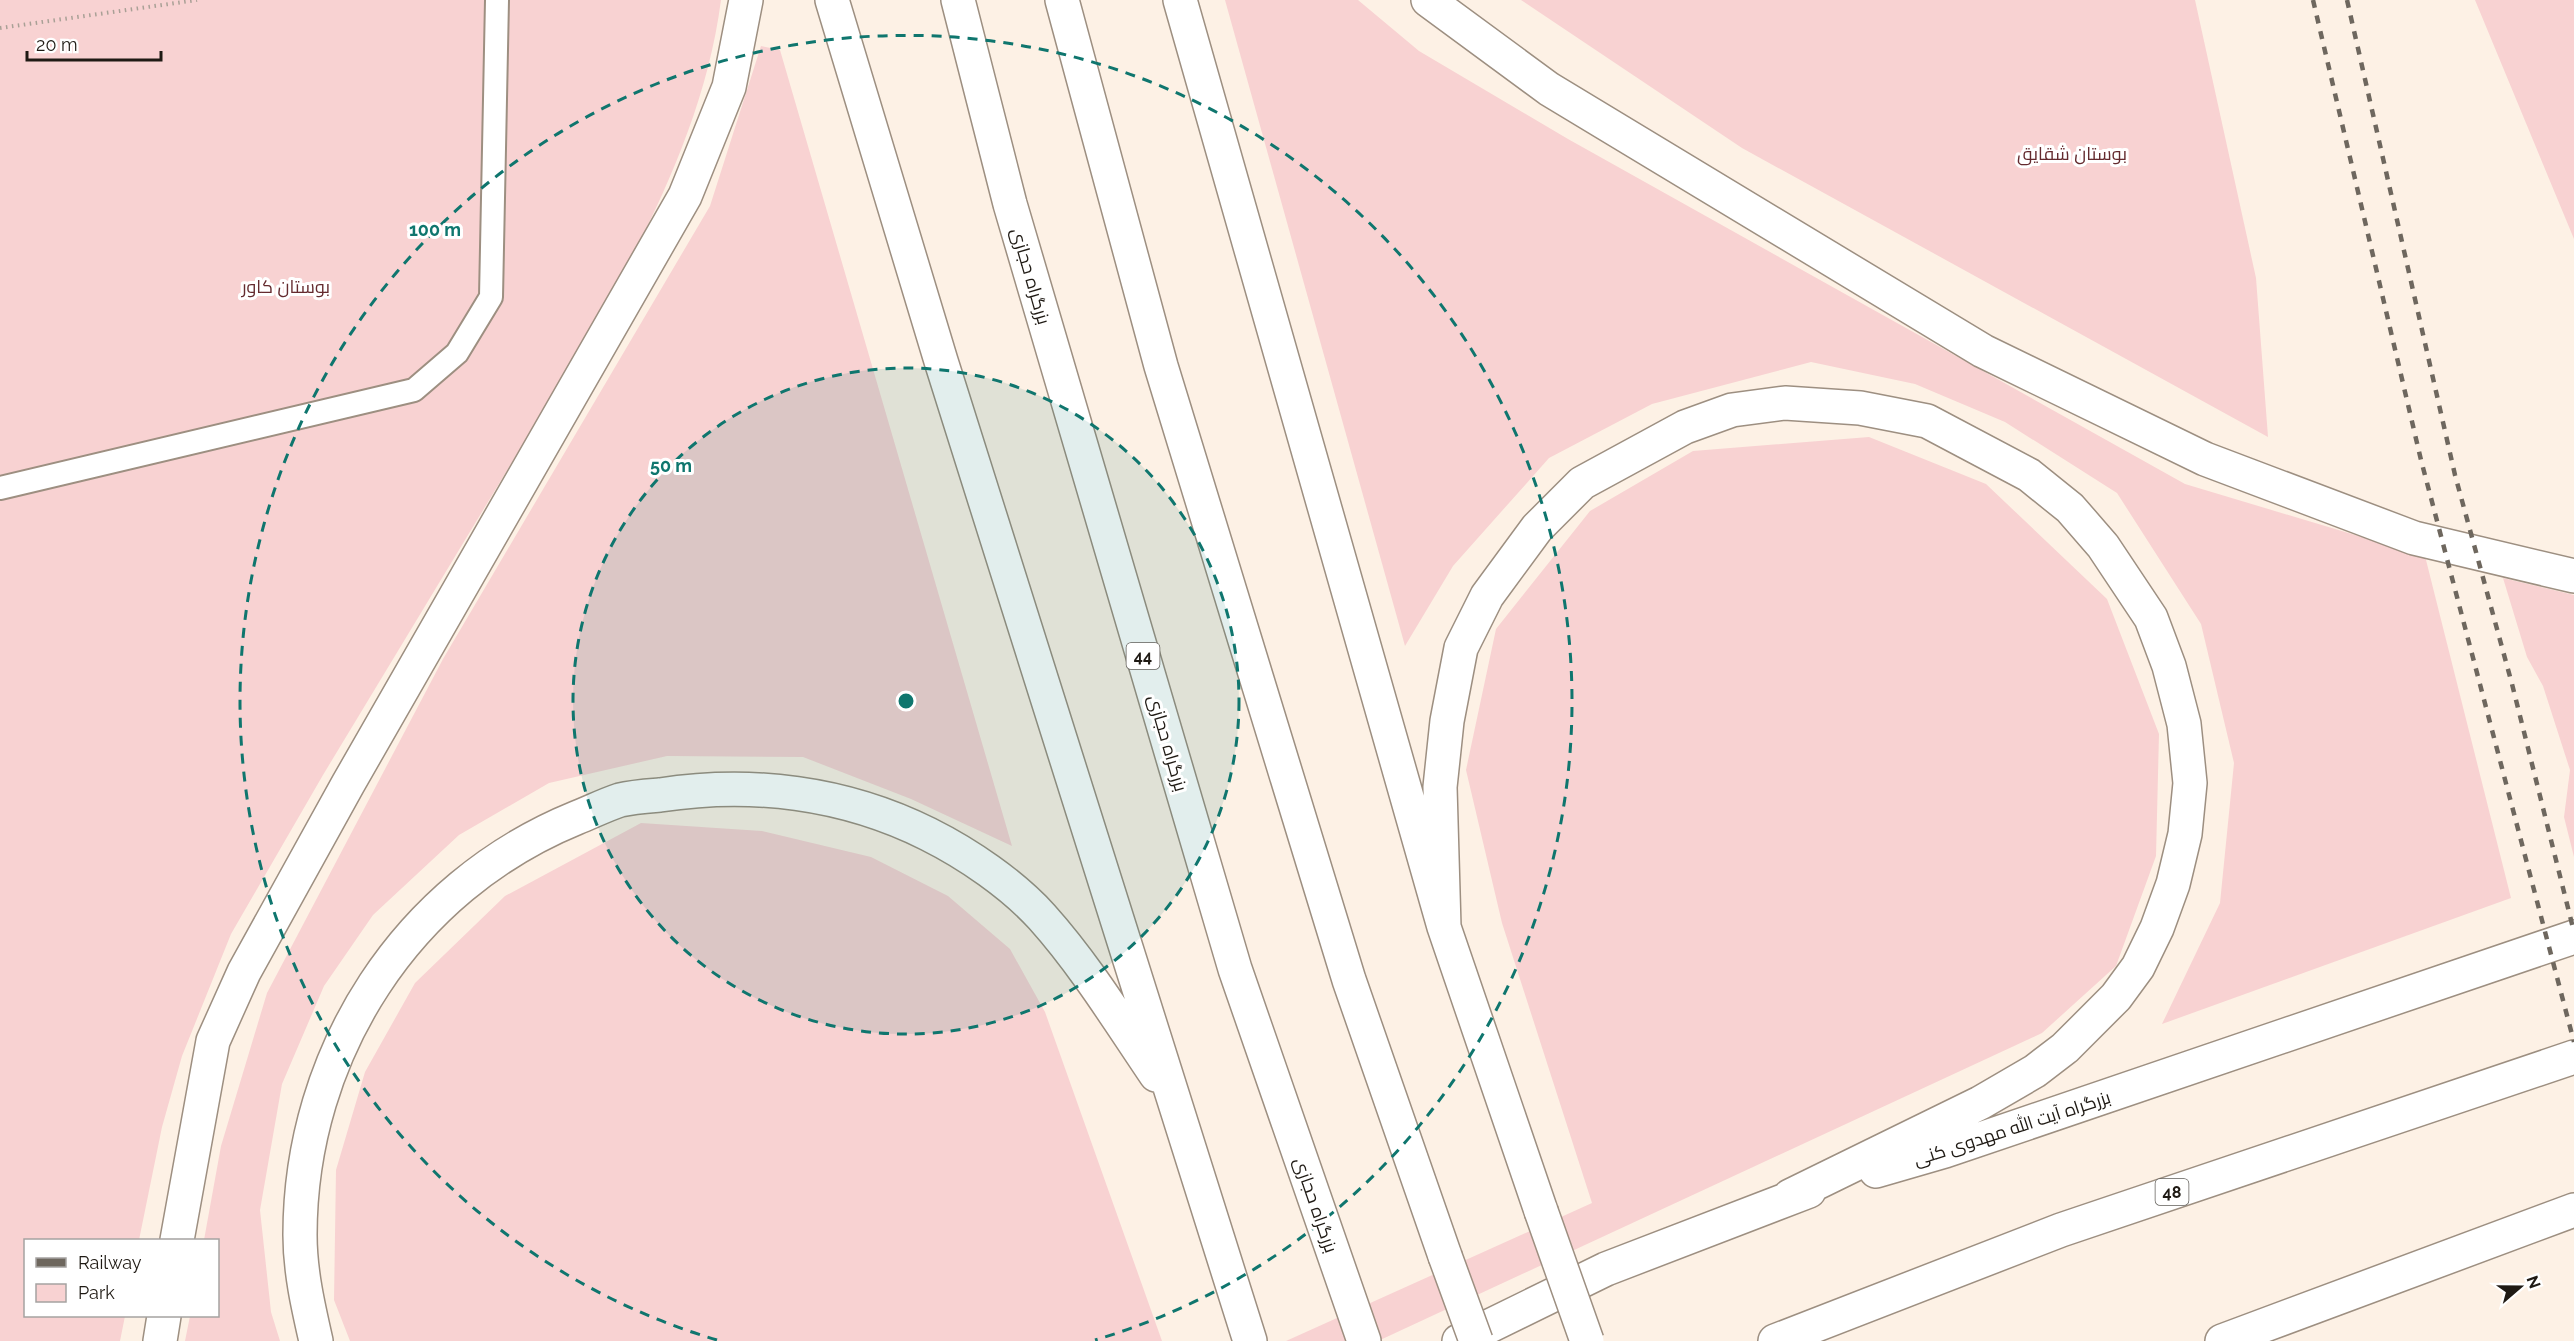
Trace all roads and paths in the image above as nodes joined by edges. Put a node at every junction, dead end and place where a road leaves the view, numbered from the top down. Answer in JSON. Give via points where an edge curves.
{"nodes":[{"id":1,"x":197,"y":0,"type":"edge"},
{"id":2,"x":497,"y":0,"type":"edge"},
{"id":3,"x":746,"y":0,"type":"edge"},
{"id":4,"x":832,"y":0,"type":"edge"},
{"id":5,"x":958,"y":0,"type":"edge"},
{"id":6,"x":1062,"y":0,"type":"edge"},
{"id":7,"x":1180,"y":0,"type":"edge"},
{"id":8,"x":1428,"y":0,"type":"edge"},
{"id":9,"x":0,"y":28,"type":"edge"},
{"id":10,"x":0,"y":488,"type":"edge"},
{"id":11,"x":2574,"y":576,"type":"edge"},
{"id":12,"x":1444,"y":927,"type":"junction"},
{"id":13,"x":2574,"y":937,"type":"edge"},
{"id":14,"x":2574,"y":1057,"type":"edge"},
{"id":15,"x":1174,"y":1101,"type":"junction"},
{"id":16,"x":1790,"y":1196,"type":"junction"},
{"id":17,"x":2574,"y":1210,"type":"edge"},
{"id":18,"x":177,"y":1239,"type":"edge"},
{"id":19,"x":164,"y":1317,"type":"edge"},
{"id":20,"x":159,"y":1341,"type":"edge"},
{"id":21,"x":316,"y":1341,"type":"edge"},
{"id":22,"x":1251,"y":1341,"type":"edge"},
{"id":23,"x":1364,"y":1341,"type":"edge"},
{"id":24,"x":1459,"y":1341,"type":"edge"},
{"id":25,"x":1476,"y":1341,"type":"edge"},
{"id":26,"x":1587,"y":1341,"type":"edge"},
{"id":27,"x":1775,"y":1341,"type":"edge"},
{"id":28,"x":2222,"y":1341,"type":"edge"}],
"edges":[{"from":1,"to":9,"type":"path"},
{"from":2,"to":10,"type":"lane","via":[[491,297],[457,354],[414,390]]},
{"from":3,"to":18,"type":"highway","via":[[729,87],[685,196],[244,972],[213,1041]]},
{"from":4,"to":15,"type":"highway"},
{"from":5,"to":23,"type":"highway","name":"بزرگراه حجازی","number":"44","via":[[1010,204],[1231,957]]},
{"from":6,"to":25,"type":"highway","bridge":true,"via":[[1171,400],[1349,980]]},
{"from":7,"to":12,"type":"highway"},
{"from":8,"to":11,"type":"highway","via":[[1549,89],[1983,351],[2216,464],[2414,538]]},
{"from":12,"to":16,"type":"highway","via":[[1440,787],[1461,648],[1487,596],[1537,528],[1582,483],[1685,427],[1732,410],[1785,403],[1860,408],[1927,421],[2029,475],[2070,508],[2103,546],[2151,618],[2169,666],[2184,724],[2190,783],[2185,834],[2173,884],[2138,966],[2116,998],[2065,1048],[2035,1071],[1980,1103]]},
{"from":12,"to":26,"type":"highway","bridge":true},
{"from":13,"to":16,"type":"highway","name":"بزرگراه آیت الله مهدوی کنی","via":[[1945,1151]]},
{"from":14,"to":27,"type":"highway","number":"48","via":[[2061,1230]]},
{"from":15,"to":21,"type":"highway","via":[[1041,915],[987,870],[928,834],[858,807],[784,790],[723,787],[621,800],[546,831],[474,875],[416,928],[363,1000],[327,1075],[307,1148],[300,1235],[304,1293]]},
{"from":15,"to":22,"type":"highway"},
{"from":16,"to":24,"type":"highway","name":"بزرگراه آیت الله مهدوی کنی","via":[[1606,1269]]},
{"from":17,"to":28,"type":"highway"},
{"from":19,"to":20,"type":"highway"}]}
